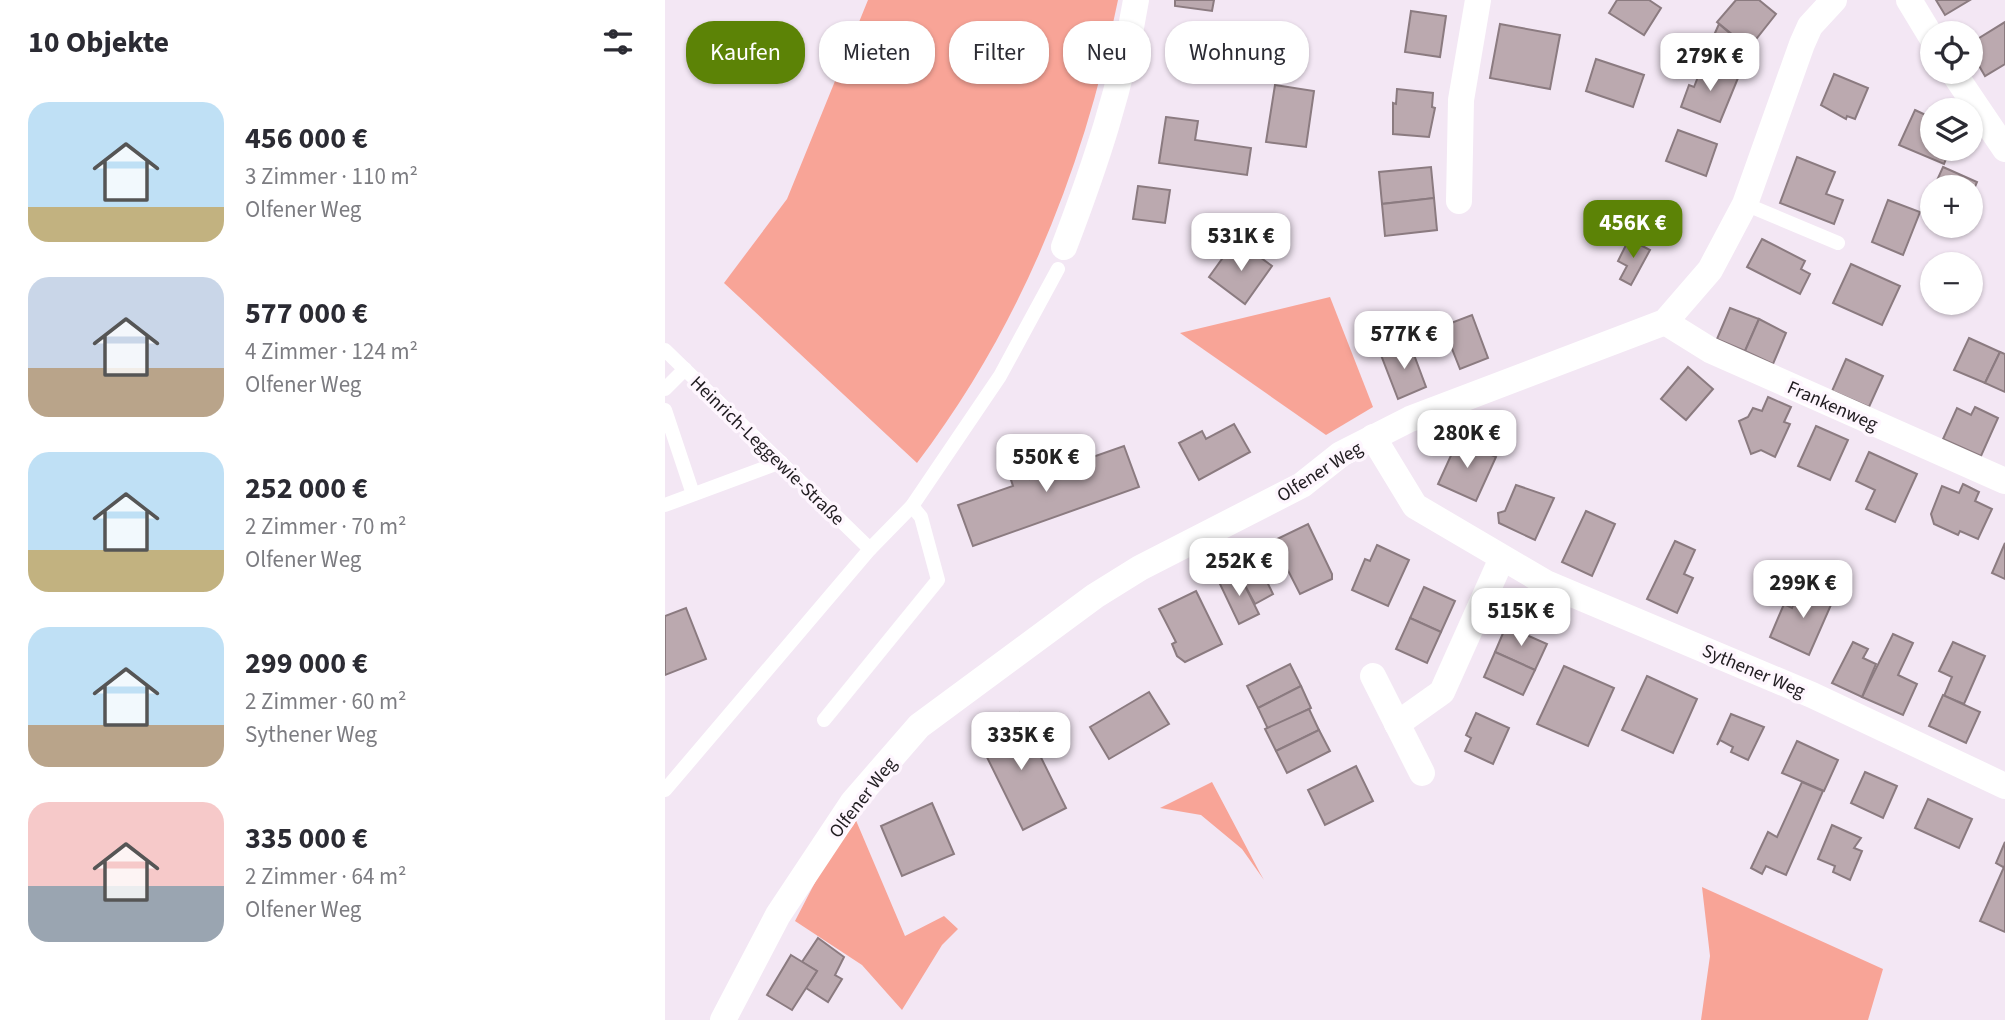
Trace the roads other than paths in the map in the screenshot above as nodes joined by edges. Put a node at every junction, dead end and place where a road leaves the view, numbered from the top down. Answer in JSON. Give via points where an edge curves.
{"nodes":[{"id":1,"x":1136,"y":0,"type":"edge"},
{"id":2,"x":1478,"y":0,"type":"edge"},
{"id":3,"x":1834,"y":0,"type":"edge"},
{"id":4,"x":1909,"y":0,"type":"edge"},
{"id":5,"x":1922,"y":21,"type":"edge"},
{"id":6,"x":1961,"y":84,"type":"edge"},
{"id":7,"x":2005,"y":149,"type":"edge"},
{"id":8,"x":1459,"y":201,"type":"dead end"},
{"id":9,"x":1745,"y":204,"type":"junction"},
{"id":10,"x":1838,"y":243,"type":"dead end"},
{"id":11,"x":1061,"y":258,"type":"joint"},
{"id":12,"x":1665,"y":322,"type":"junction"},
{"id":13,"x":665,"y":350,"type":"edge"},
{"id":14,"x":685,"y":369,"type":"junction"},
{"id":15,"x":665,"y":389,"type":"edge"},
{"id":16,"x":665,"y":410,"type":"edge"},
{"id":17,"x":1373,"y":437,"type":"junction"},
{"id":18,"x":781,"y":462,"type":"junction"},
{"id":19,"x":2005,"y":481,"type":"edge"},
{"id":20,"x":693,"y":494,"type":"junction"},
{"id":21,"x":665,"y":505,"type":"edge"},
{"id":22,"x":912,"y":506,"type":"junction"},
{"id":23,"x":870,"y":550,"type":"junction"},
{"id":24,"x":1502,"y":558,"type":"junction"},
{"id":25,"x":1373,"y":676,"type":"dead end"},
{"id":26,"x":824,"y":720,"type":"dead end"},
{"id":27,"x":1397,"y":724,"type":"junction"},
{"id":28,"x":1422,"y":773,"type":"dead end"},
{"id":29,"x":2005,"y":786,"type":"edge"},
{"id":30,"x":665,"y":790,"type":"edge"},
{"id":31,"x":723,"y":1020,"type":"edge"}],
"edges":[{"from":1,"to":11,"type":"street","via":[[1127,59]]},
{"from":2,"to":8,"type":"street","via":[[1461,100]]},
{"from":3,"to":9,"type":"street","name":"Olfener Weg","via":[[1810,26],[1802,44]]},
{"from":4,"to":5,"type":"street"},
{"from":6,"to":7,"type":"street"},
{"from":9,"to":10,"type":"lane"},
{"from":9,"to":12,"type":"street","name":"Olfener Weg","via":[[1710,270]]},
{"from":11,"to":22,"type":"lane","via":[[1000,376]]},
{"from":12,"to":17,"type":"street","name":"Olfener Weg"},
{"from":12,"to":19,"type":"street","name":"Frankenweg","via":[[1710,350]]},
{"from":13,"to":14,"type":"lane","name":"Heinrich-Leggewie-Straße"},
{"from":14,"to":15,"type":"lane"},
{"from":14,"to":18,"type":"lane","name":"Heinrich-Leggewie-Straße"},
{"from":16,"to":20,"type":"lane"},
{"from":17,"to":24,"type":"street","name":"Sythener Weg","via":[[1415,506]]},
{"from":17,"to":31,"type":"street","name":"Olfener Weg","via":[[1341,454],[1302,485],[1095,596],[919,726],[853,802],[778,915]]},
{"from":18,"to":20,"type":"lane"},
{"from":18,"to":23,"type":"lane","name":"Heinrich-Leggewie-Straße"},
{"from":20,"to":21,"type":"lane"},
{"from":22,"to":23,"type":"lane"},
{"from":22,"to":26,"type":"lane","via":[[921,517],[938,580]]},
{"from":23,"to":30,"type":"lane"},
{"from":24,"to":27,"type":"street","via":[[1442,692]]},
{"from":24,"to":29,"type":"street","name":"Sythener Weg","via":[[1546,583],[1812,695]]},
{"from":25,"to":27,"type":"street"},
{"from":27,"to":28,"type":"street"}]}
